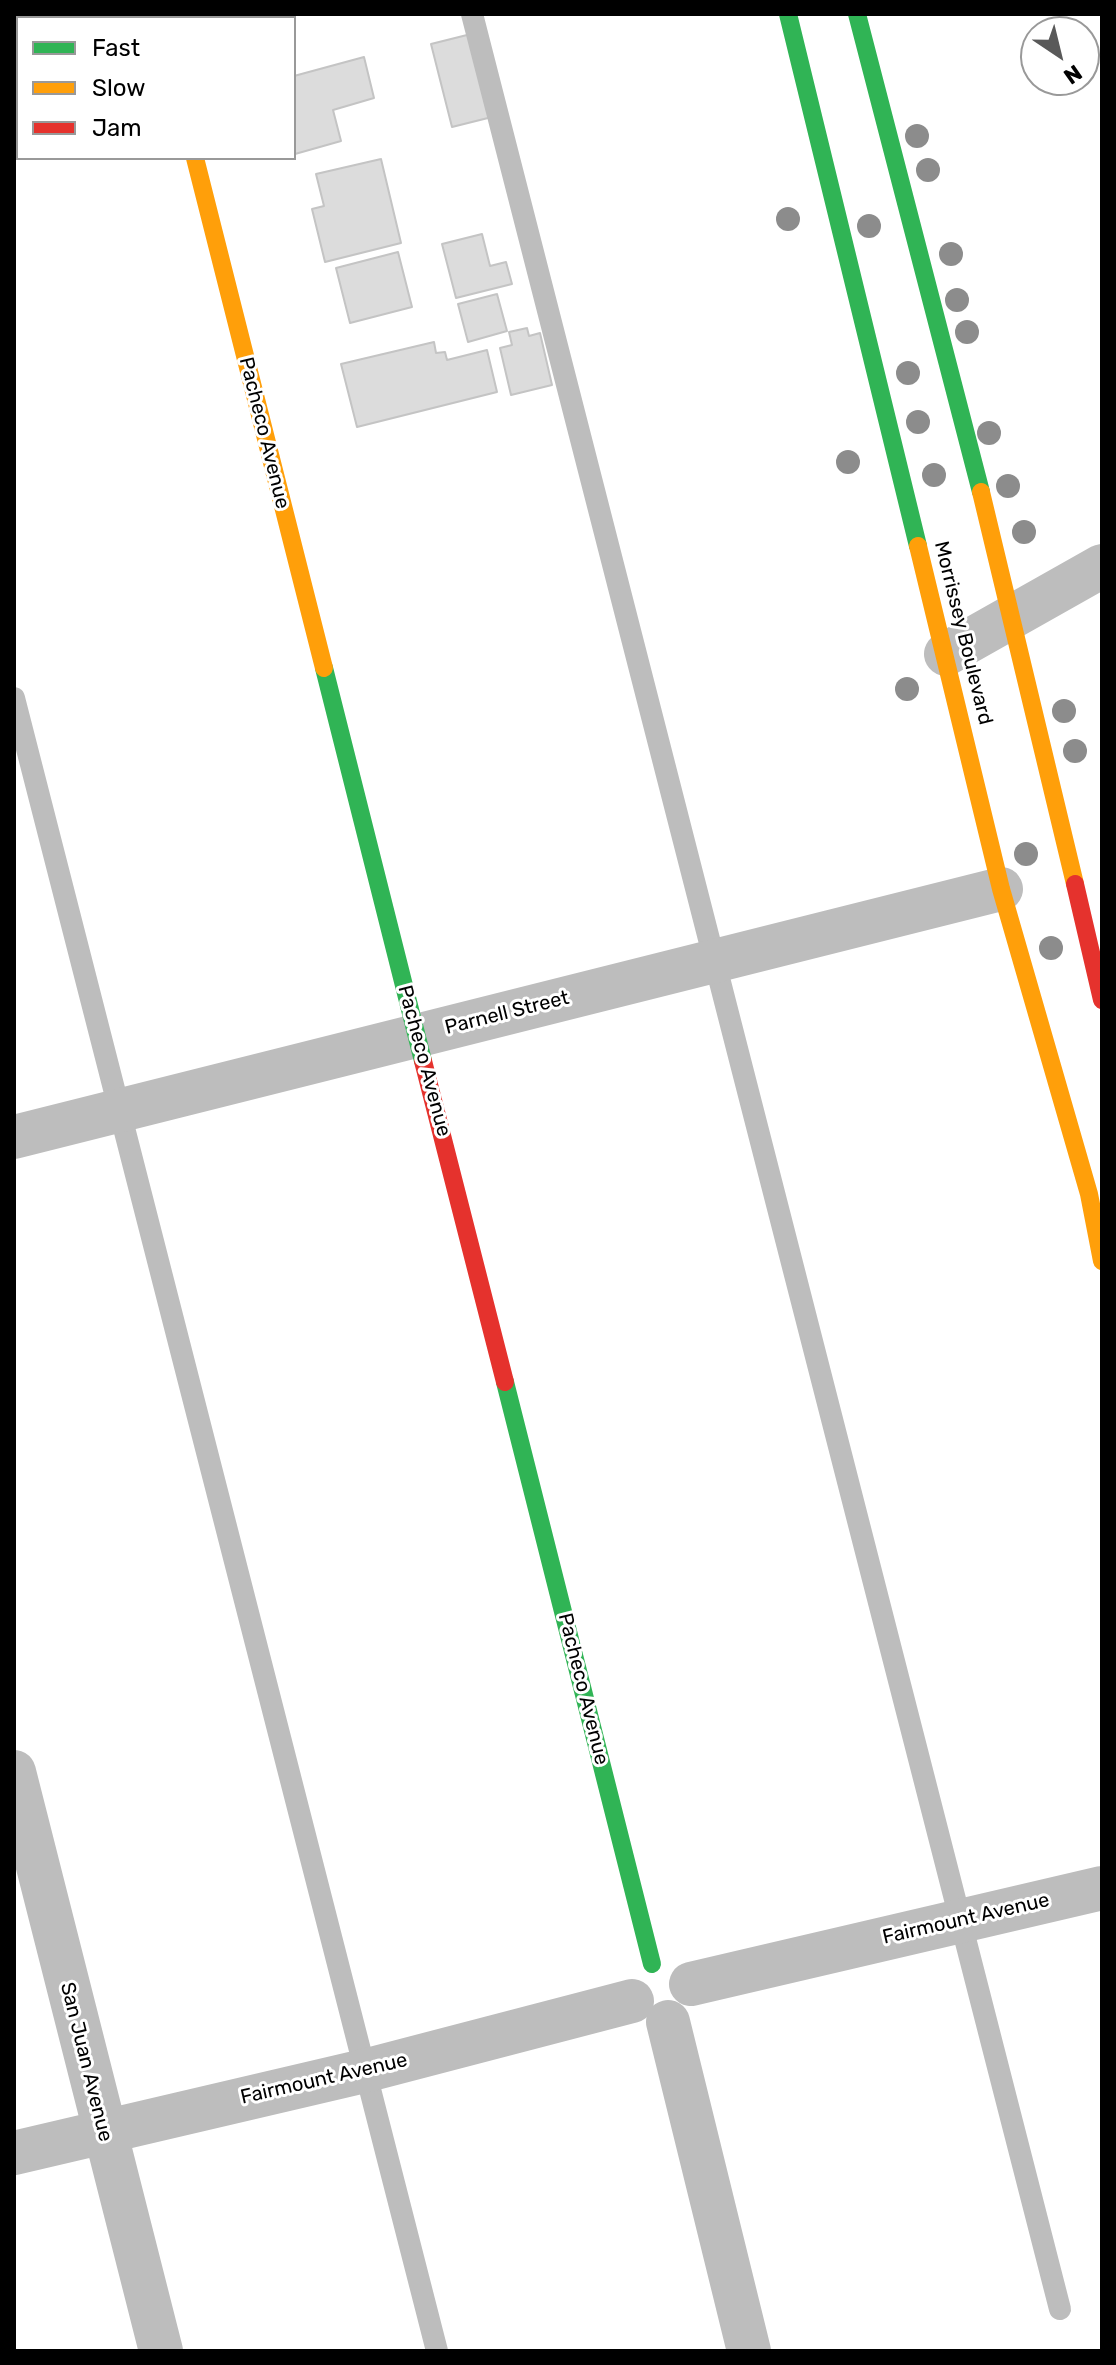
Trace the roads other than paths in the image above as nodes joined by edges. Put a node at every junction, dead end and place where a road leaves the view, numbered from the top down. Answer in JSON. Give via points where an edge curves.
{"nodes":[{"id":1,"x":472,"y":14,"type":"edge"},
{"id":2,"x":788,"y":14,"type":"edge"},
{"id":3,"x":857,"y":14,"type":"edge"},
{"id":4,"x":196,"y":160,"type":"edge"},
{"id":5,"x":1102,"y":566,"type":"edge"},
{"id":6,"x":1014,"y":618,"type":"junction"},
{"id":7,"x":946,"y":654,"type":"junction"},
{"id":8,"x":14,"y":698,"type":"edge"},
{"id":9,"x":1001,"y":889,"type":"junction"},
{"id":10,"x":714,"y":962,"type":"junction"},
{"id":11,"x":1102,"y":1000,"type":"edge"},
{"id":12,"x":417,"y":1035,"type":"junction"},
{"id":13,"x":119,"y":1111,"type":"junction"},
{"id":14,"x":14,"y":1137,"type":"edge"},
{"id":15,"x":1095,"y":1190,"type":"edge"},
{"id":16,"x":1102,"y":1261,"type":"edge"},
{"id":17,"x":14,"y":1772,"type":"edge"},
{"id":18,"x":1102,"y":1888,"type":"edge"},
{"id":19,"x":962,"y":1920,"type":"junction"},
{"id":20,"x":651,"y":1995,"type":"junction"},
{"id":21,"x":364,"y":2071,"type":"junction"},
{"id":22,"x":103,"y":2130,"type":"junction"},
{"id":23,"x":14,"y":2153,"type":"edge"},
{"id":24,"x":1060,"y":2309,"type":"dead end"},
{"id":25,"x":161,"y":2351,"type":"edge"},
{"id":26,"x":437,"y":2351,"type":"edge"},
{"id":27,"x":749,"y":2351,"type":"edge"}],
"edges":[{"from":1,"to":10,"type":"lane"},
{"from":2,"to":7,"type":"main road","name":"Morrissey Boulevard"},
{"from":3,"to":6,"type":"main road"},
{"from":4,"to":12,"type":"main road","name":"Pacheco Avenue"},
{"from":5,"to":6,"type":"street"},
{"from":6,"to":7,"type":"street"},
{"from":6,"to":11,"type":"main road"},
{"from":7,"to":9,"type":"main road","name":"Morrissey Boulevard"},
{"from":8,"to":13,"type":"lane"},
{"from":9,"to":10,"type":"street","name":"Parnell Street"},
{"from":9,"to":15,"type":"main road","name":"Morrissey Boulevard"},
{"from":10,"to":12,"type":"street","name":"Parnell Street"},
{"from":10,"to":19,"type":"lane"},
{"from":12,"to":13,"type":"street","name":"Parnell Street"},
{"from":12,"to":20,"type":"main road","name":"Pacheco Avenue"},
{"from":13,"to":14,"type":"street","name":"Parnell Street"},
{"from":13,"to":21,"type":"lane"},
{"from":15,"to":16,"type":"main road","name":"Morrissey Boulevard"},
{"from":17,"to":22,"type":"street","name":"San Juan Avenue"},
{"from":18,"to":19,"type":"street","name":"Fairmount Avenue"},
{"from":19,"to":20,"type":"street","name":"Fairmount Avenue","via":[[691,1984],[671,1964]]},
{"from":19,"to":24,"type":"lane"},
{"from":20,"to":21,"type":"street","name":"Fairmount Avenue"},
{"from":20,"to":27,"type":"street","name":"Pacheco Avenue"},
{"from":21,"to":22,"type":"street","name":"Fairmount Avenue"},
{"from":21,"to":26,"type":"lane"},
{"from":22,"to":23,"type":"street","name":"Fairmount Avenue"},
{"from":22,"to":25,"type":"street","name":"San Juan Avenue"}]}
